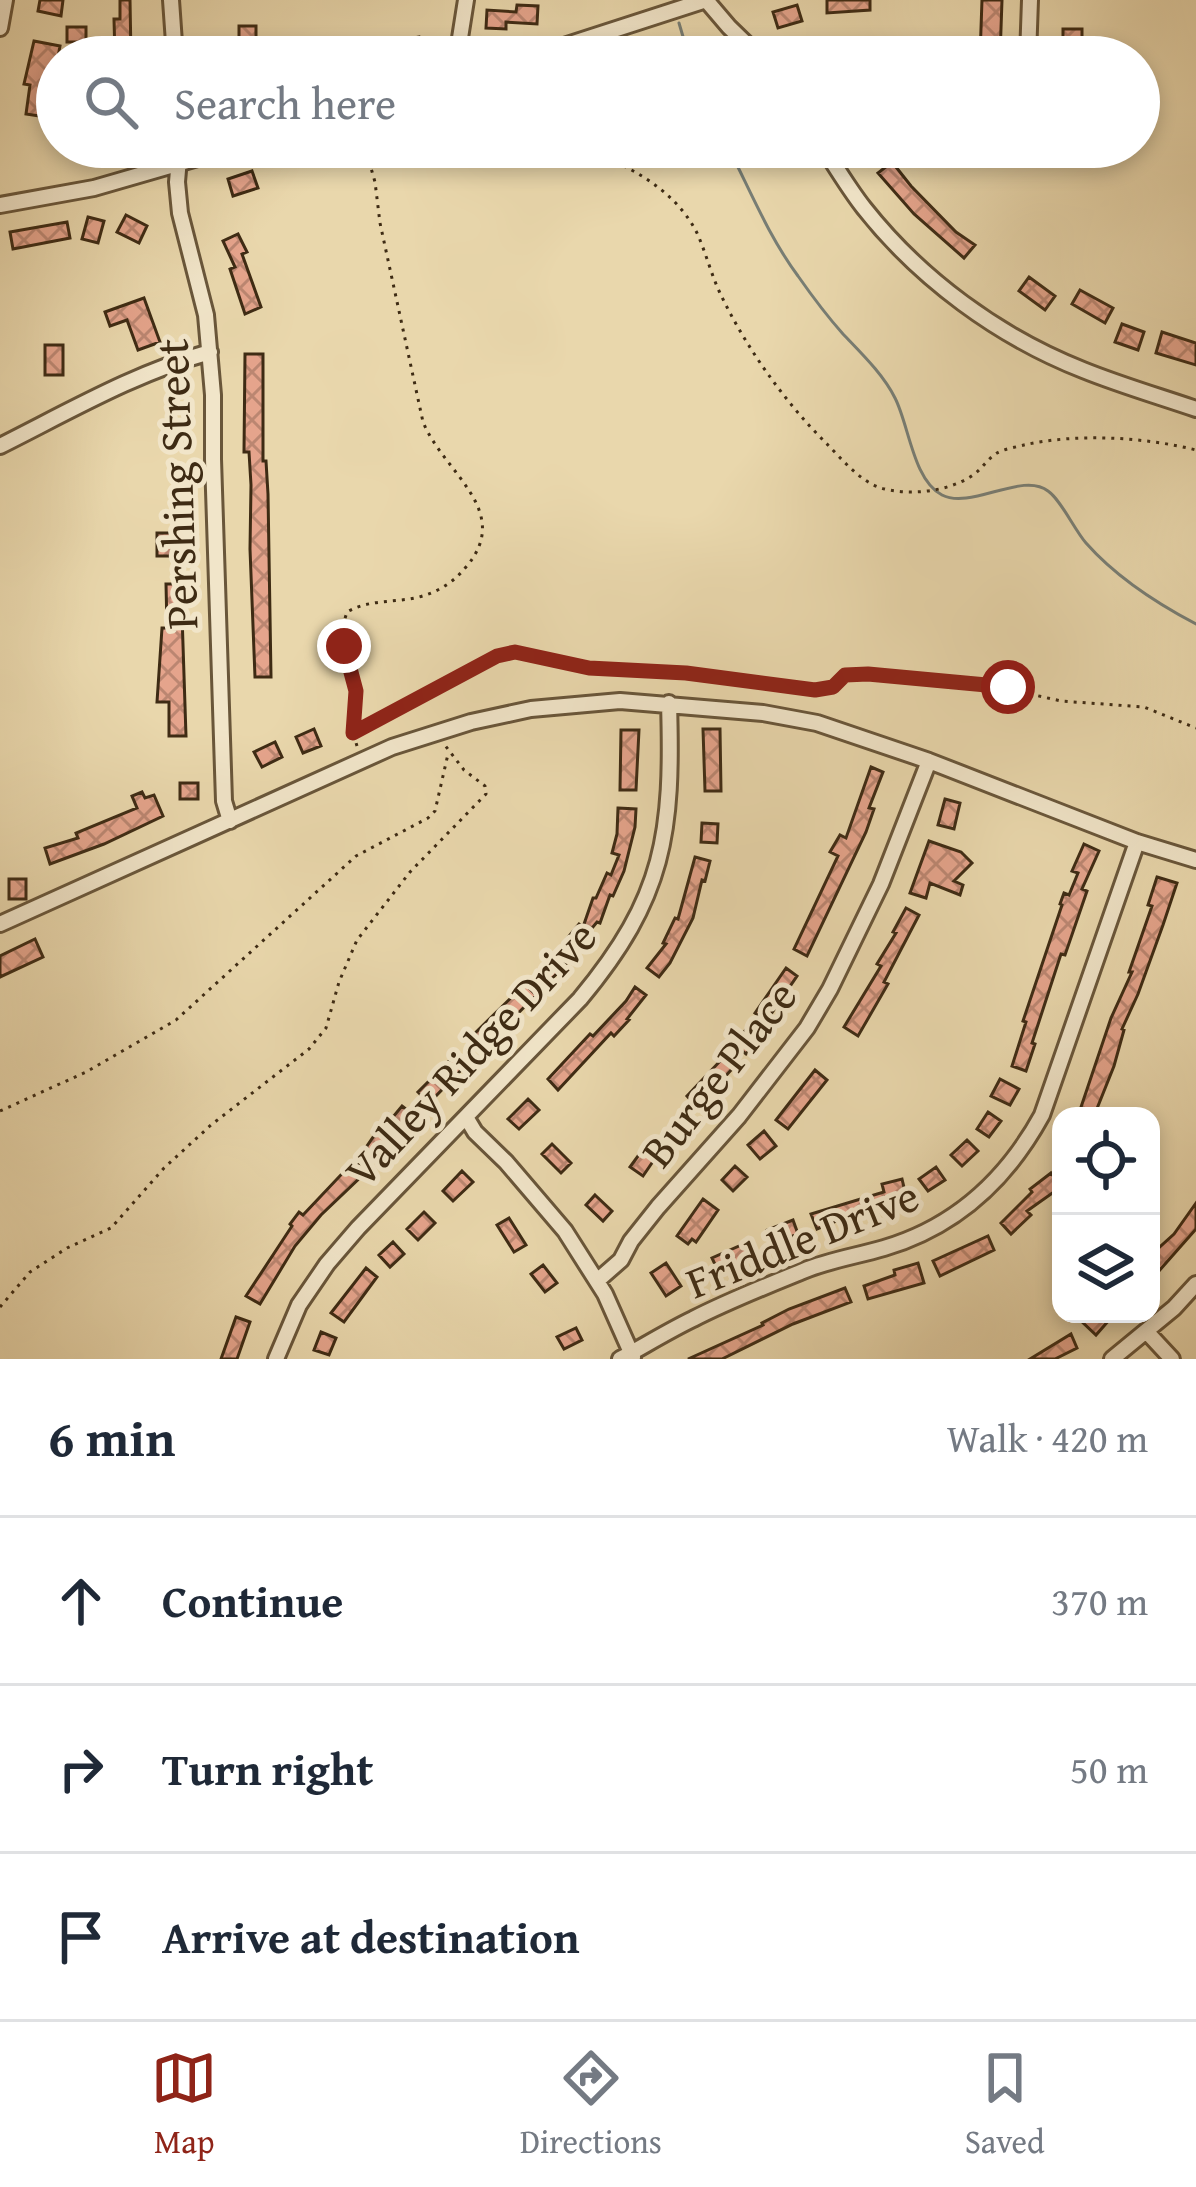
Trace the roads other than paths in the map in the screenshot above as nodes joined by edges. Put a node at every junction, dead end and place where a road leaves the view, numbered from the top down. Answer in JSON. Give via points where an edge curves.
{"nodes":[{"id":1,"x":5,"y":0,"type":"edge"},
{"id":2,"x":172,"y":0,"type":"edge"},
{"id":3,"x":466,"y":0,"type":"edge"},
{"id":4,"x":706,"y":0,"type":"edge"},
{"id":5,"x":1030,"y":0,"type":"edge"},
{"id":6,"x":0,"y":28,"type":"edge"},
{"id":7,"x":174,"y":36,"type":"edge"},
{"id":8,"x":460,"y":36,"type":"edge"},
{"id":9,"x":595,"y":36,"type":"edge"},
{"id":10,"x":738,"y":36,"type":"edge"},
{"id":11,"x":1029,"y":36,"type":"edge"},
{"id":12,"x":165,"y":168,"type":"edge"},
{"id":13,"x":179,"y":168,"type":"edge"},
{"id":14,"x":837,"y":168,"type":"edge"},
{"id":15,"x":0,"y":205,"type":"edge"},
{"id":16,"x":210,"y":352,"type":"junction"},
{"id":17,"x":1196,"y":409,"type":"edge"},
{"id":18,"x":0,"y":446,"type":"edge"},
{"id":19,"x":669,"y":703,"type":"junction"},
{"id":20,"x":929,"y":761,"type":"junction"},
{"id":21,"x":230,"y":821,"type":"junction"},
{"id":22,"x":1137,"y":842,"type":"junction"},
{"id":23,"x":1196,"y":860,"type":"edge"},
{"id":24,"x":0,"y":924,"type":"edge"},
{"id":25,"x":466,"y":1117,"type":"junction"},
{"id":26,"x":597,"y":1281,"type":"junction"},
{"id":27,"x":1196,"y":1284,"type":"edge"},
{"id":28,"x":1146,"y":1331,"type":"junction"},
{"id":29,"x":628,"y":1357,"type":"edge"},
{"id":30,"x":276,"y":1359,"type":"edge"},
{"id":31,"x":1112,"y":1359,"type":"edge"},
{"id":32,"x":1172,"y":1359,"type":"edge"}],
"edges":[{"from":1,"to":6,"type":"street"},
{"from":2,"to":7,"type":"street"},
{"from":3,"to":8,"type":"street"},
{"from":4,"to":9,"type":"street"},
{"from":4,"to":10,"type":"street"},
{"from":5,"to":11,"type":"street"},
{"from":12,"to":15,"type":"street"},
{"from":13,"to":16,"type":"street","name":"Pershing Street","via":[[180,213]]},
{"from":14,"to":17,"type":"street","via":[[894,242],[998,328],[1080,370]]},
{"from":16,"to":18,"type":"street"},
{"from":16,"to":21,"type":"street","name":"Pershing Street"},
{"from":19,"to":20,"type":"street","via":[[817,723]]},
{"from":19,"to":21,"type":"street","via":[[565,705],[471,722],[392,747]]},
{"from":19,"to":25,"type":"street","name":"Valley Ridge Drive","via":[[668,818],[644,904],[611,962]]},
{"from":20,"to":22,"type":"street"},
{"from":20,"to":26,"type":"street","name":"Burge Place","via":[[881,884],[806,1028]]},
{"from":21,"to":24,"type":"street"},
{"from":22,"to":23,"type":"street"},
{"from":22,"to":29,"type":"street","name":"Friddle Drive","via":[[1042,1115],[992,1186],[922,1234],[777,1281]]},
{"from":25,"to":26,"type":"street","via":[[566,1231]]},
{"from":25,"to":30,"type":"street","name":"Valley Ridge Drive","via":[[327,1264]]},
{"from":26,"to":29,"type":"street"},
{"from":27,"to":28,"type":"street"},
{"from":28,"to":31,"type":"street"},
{"from":28,"to":32,"type":"street"}]}
